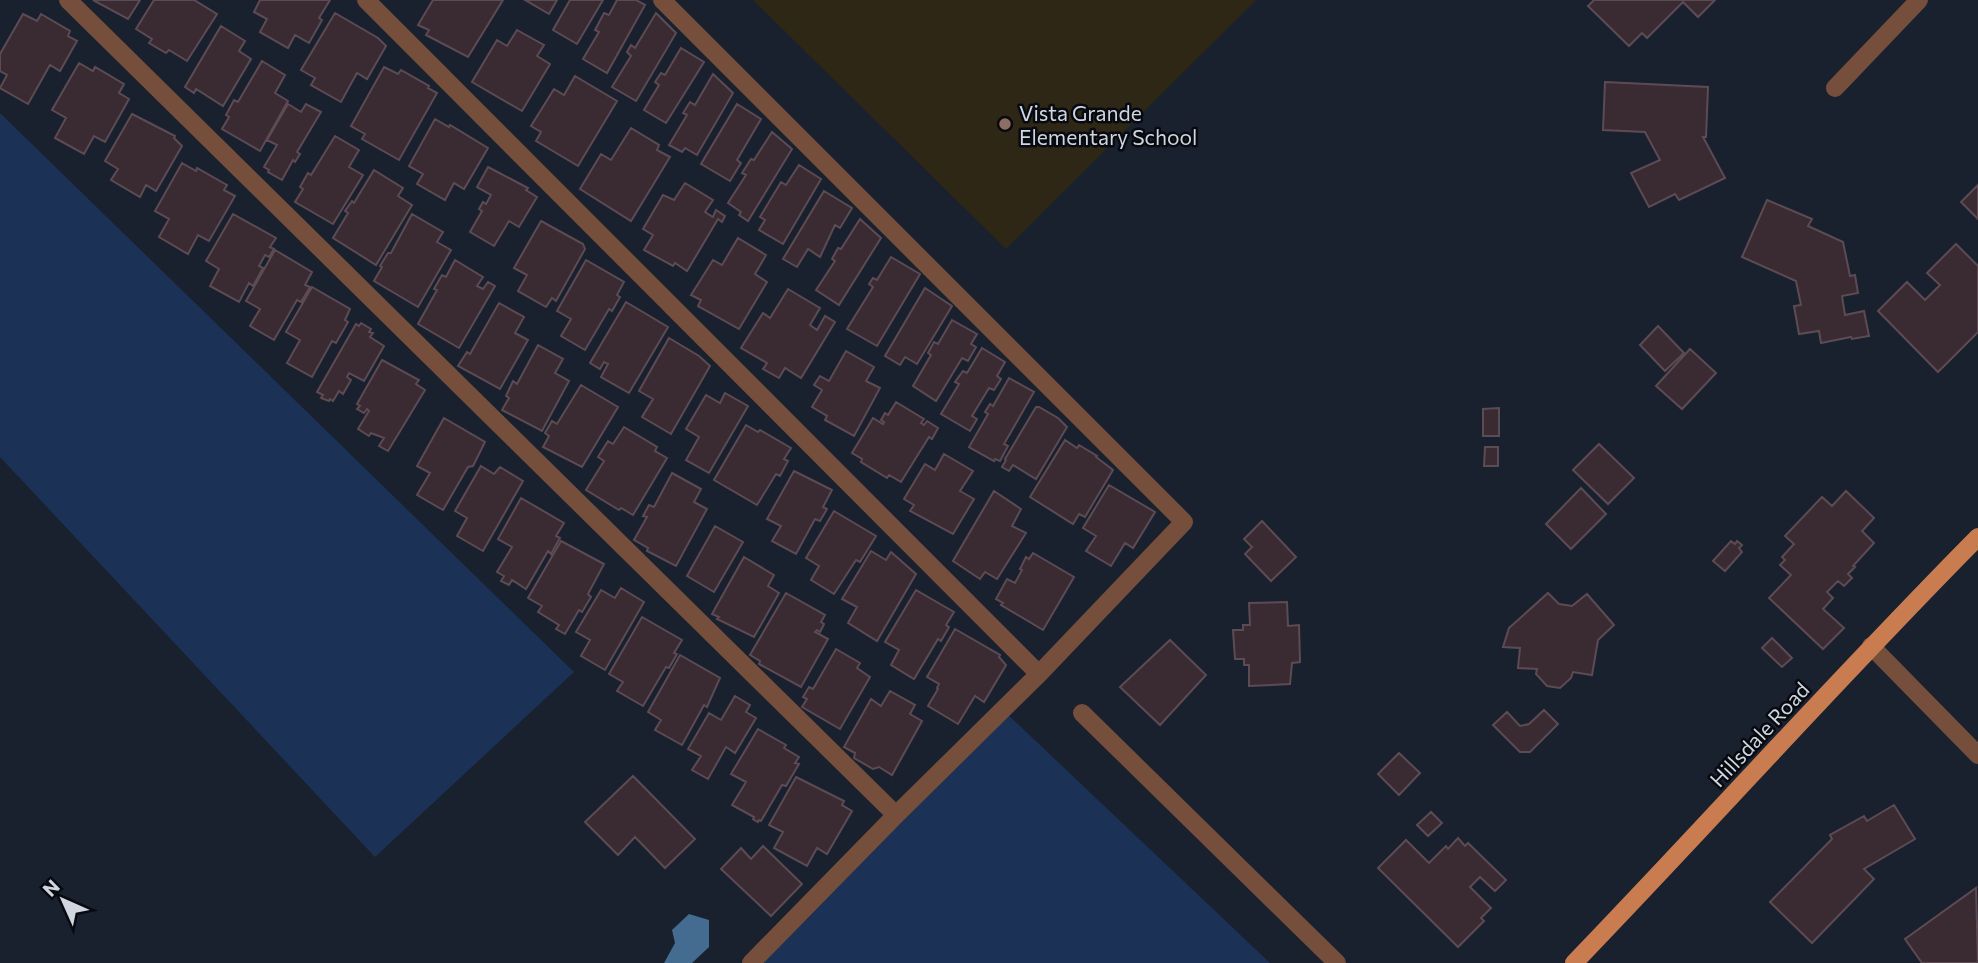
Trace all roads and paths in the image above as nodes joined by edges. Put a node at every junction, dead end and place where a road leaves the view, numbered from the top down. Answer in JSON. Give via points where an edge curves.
{"nodes":[{"id":1,"x":68,"y":0,"type":"edge"},
{"id":2,"x":366,"y":0,"type":"edge"},
{"id":3,"x":662,"y":0,"type":"edge"},
{"id":4,"x":1919,"y":0,"type":"edge"},
{"id":5,"x":1835,"y":88,"type":"dead end"},
{"id":6,"x":1978,"y":537,"type":"edge"},
{"id":7,"x":1871,"y":646,"type":"junction"},
{"id":8,"x":1039,"y":674,"type":"junction"},
{"id":9,"x":1082,"y":713,"type":"dead end"},
{"id":10,"x":1978,"y":755,"type":"edge"},
{"id":11,"x":896,"y":815,"type":"junction"},
{"id":12,"x":751,"y":963,"type":"edge"},
{"id":13,"x":1337,"y":963,"type":"edge"},
{"id":14,"x":1574,"y":963,"type":"edge"}],
"edges":[{"from":1,"to":11,"type":"street"},
{"from":2,"to":8,"type":"street"},
{"from":3,"to":8,"type":"street","via":[[1184,522]]},
{"from":4,"to":5,"type":"street"},
{"from":6,"to":7,"type":"main road","name":"Hillsdale Road"},
{"from":7,"to":10,"type":"street"},
{"from":7,"to":14,"type":"main road","name":"Hillsdale Road"},
{"from":8,"to":11,"type":"street"},
{"from":9,"to":13,"type":"street"},
{"from":11,"to":12,"type":"street"}]}
